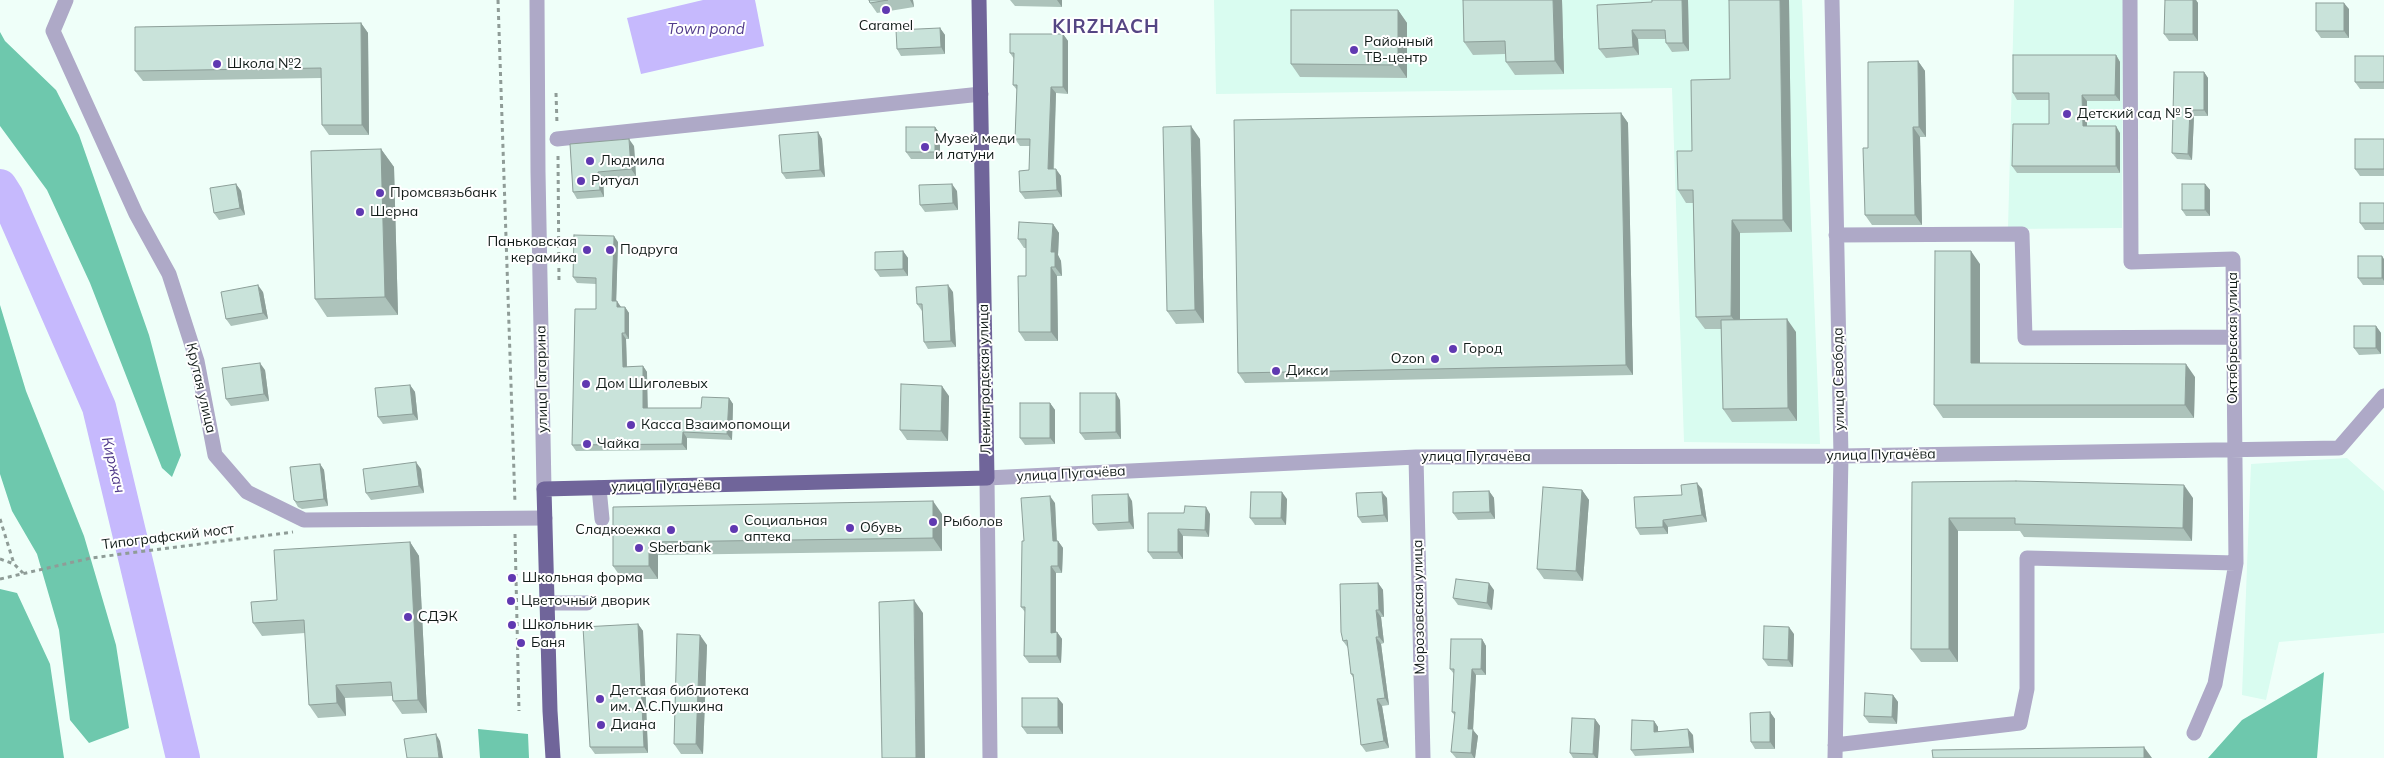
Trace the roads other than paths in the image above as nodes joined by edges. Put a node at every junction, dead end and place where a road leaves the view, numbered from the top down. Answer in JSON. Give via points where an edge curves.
{"nodes":[{"id":1,"x":66,"y":0,"type":"edge"},
{"id":2,"x":538,"y":0,"type":"edge"},
{"id":3,"x":979,"y":0,"type":"edge"},
{"id":4,"x":1832,"y":0,"type":"edge"},
{"id":5,"x":2130,"y":0,"type":"edge"},
{"id":6,"x":981,"y":94,"type":"junction"},
{"id":7,"x":557,"y":139,"type":"road end"},
{"id":8,"x":1836,"y":236,"type":"junction"},
{"id":9,"x":2233,"y":337,"type":"junction"},
{"id":10,"x":2384,"y":396,"type":"edge"},
{"id":11,"x":2233,"y":450,"type":"junction"},
{"id":12,"x":1841,"y":456,"type":"junction"},
{"id":13,"x":1416,"y":457,"type":"junction"},
{"id":14,"x":987,"y":478,"type":"junction"},
{"id":15,"x":599,"y":488,"type":"junction"},
{"id":16,"x":544,"y":489,"type":"junction"},
{"id":17,"x":545,"y":518,"type":"junction"},
{"id":18,"x":602,"y":519,"type":"dead end"},
{"id":19,"x":2236,"y":563,"type":"junction"},
{"id":20,"x":546,"y":603,"type":"junction"},
{"id":21,"x":587,"y":603,"type":"dead end"},
{"id":22,"x":2194,"y":732,"type":"dead end"},
{"id":23,"x":1835,"y":752,"type":"edge"},
{"id":24,"x":553,"y":758,"type":"edge"},
{"id":25,"x":990,"y":758,"type":"edge"},
{"id":26,"x":1423,"y":758,"type":"edge"}],
"edges":[{"from":1,"to":17,"type":"street","name":"Крутая улица","via":[[53,31],[136,214],[169,274],[197,361],[215,455],[246,492],[304,520]]},
{"from":2,"to":16,"type":"street","name":"улица Гагарина"},
{"from":3,"to":6,"type":"main road","name":"Ленинградская улица"},
{"from":4,"to":8,"type":"street","name":"улица Свобода"},
{"from":5,"to":9,"type":"street","name":"Октябрьская улица","via":[[2131,262],[2233,259]]},
{"from":6,"to":7,"type":"street"},
{"from":6,"to":14,"type":"main road","name":"Ленинградская улица"},
{"from":8,"to":9,"type":"street","via":[[2022,234],[2025,338]]},
{"from":8,"to":12,"type":"street","name":"улица Свобода"},
{"from":9,"to":11,"type":"street","name":"Октябрьская улица"},
{"from":10,"to":11,"type":"street","name":"улица Пугачёва","via":[[2339,448]]},
{"from":11,"to":12,"type":"street","name":"улица Пугачёва"},
{"from":11,"to":19,"type":"street","name":"Октябрьская улица"},
{"from":12,"to":13,"type":"street","name":"улица Пугачёва"},
{"from":12,"to":23,"type":"street","name":"улица Свобода"},
{"from":13,"to":14,"type":"street","name":"улица Пугачёва"},
{"from":13,"to":26,"type":"street","name":"Морозовская улица"},
{"from":14,"to":15,"type":"main road","name":"улица Пугачёва"},
{"from":14,"to":25,"type":"street","name":"Ленинградская улица"},
{"from":15,"to":16,"type":"main road","name":"улица Пугачёва"},
{"from":15,"to":18,"type":"street"},
{"from":16,"to":17,"type":"main road","name":"улица Гагарина"},
{"from":17,"to":20,"type":"main road","name":"улица Гагарина"},
{"from":19,"to":22,"type":"street","name":"Октябрьская улица","via":[[2215,684]]},
{"from":19,"to":23,"type":"street","via":[[2027,558],[2027,689],[2020,723]]},
{"from":20,"to":21,"type":"street"},
{"from":20,"to":24,"type":"main road","name":"улица Гагарина"}]}
